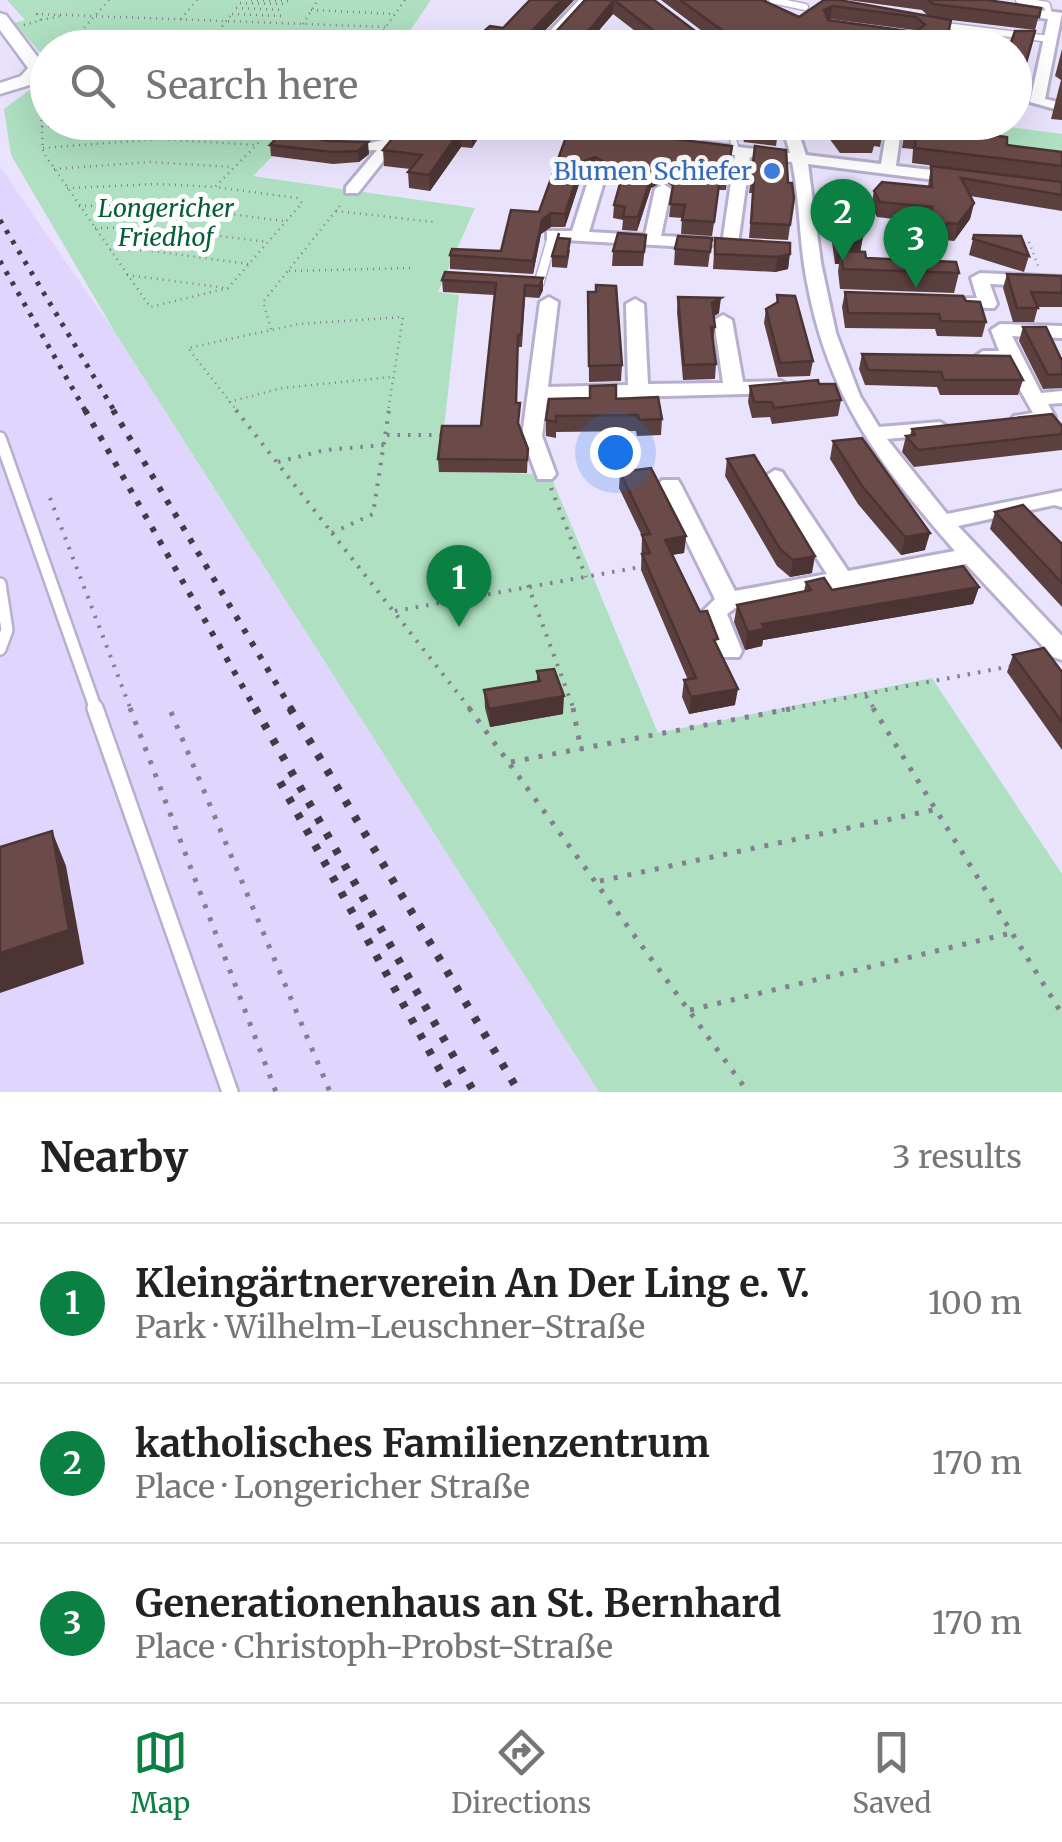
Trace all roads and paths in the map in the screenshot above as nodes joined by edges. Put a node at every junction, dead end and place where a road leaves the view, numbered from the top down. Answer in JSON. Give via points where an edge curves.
{"nodes":[{"id":1,"x":109,"y":0,"type":"edge"},
{"id":2,"x":197,"y":0,"type":"edge"},
{"id":3,"x":251,"y":0,"type":"edge"},
{"id":4,"x":318,"y":0,"type":"edge"},
{"id":5,"x":405,"y":0,"type":"edge"},
{"id":6,"x":586,"y":0,"type":"edge"},
{"id":7,"x":772,"y":0,"type":"edge"},
{"id":8,"x":1019,"y":0,"type":"edge"},
{"id":9,"x":241,"y":1,"type":"edge"},
{"id":10,"x":290,"y":2,"type":"edge"},
{"id":11,"x":806,"y":6,"type":"dead end"},
{"id":12,"x":818,"y":6,"type":"edge"},
{"id":13,"x":236,"y":8,"type":"junction"},
{"id":14,"x":993,"y":8,"type":"edge"},
{"id":15,"x":284,"y":10,"type":"junction"},
{"id":16,"x":311,"y":10,"type":"junction"},
{"id":17,"x":232,"y":14,"type":"junction"},
{"id":18,"x":394,"y":14,"type":"junction"},
{"id":19,"x":68,"y":15,"type":"junction"},
{"id":20,"x":94,"y":16,"type":"junction"},
{"id":21,"x":281,"y":16,"type":"junction"},
{"id":22,"x":804,"y":16,"type":"edge"},
{"id":23,"x":1055,"y":16,"type":"edge"},
{"id":24,"x":181,"y":19,"type":"junction"},
{"id":25,"x":41,"y":20,"type":"junction"},
{"id":26,"x":227,"y":21,"type":"junction"},
{"id":27,"x":919,"y":22,"type":"edge"},
{"id":28,"x":4,"y":23,"type":"edge"},
{"id":29,"x":276,"y":23,"type":"junction"},
{"id":30,"x":303,"y":24,"type":"junction"},
{"id":31,"x":386,"y":27,"type":"junction"},
{"id":32,"x":83,"y":30,"type":"edge"},
{"id":33,"x":220,"y":30,"type":"edge"},
{"id":34,"x":384,"y":30,"type":"edge"},
{"id":35,"x":557,"y":30,"type":"edge"},
{"id":36,"x":983,"y":30,"type":"edge"},
{"id":37,"x":1054,"y":39,"type":"edge"},
{"id":38,"x":30,"y":56,"type":"edge"},
{"id":39,"x":30,"y":77,"type":"edge"},
{"id":40,"x":0,"y":89,"type":"edge"},
{"id":41,"x":1062,"y":107,"type":"edge"},
{"id":42,"x":43,"y":140,"type":"edge"},
{"id":43,"x":146,"y":140,"type":"edge"},
{"id":44,"x":173,"y":140,"type":"edge"},
{"id":45,"x":262,"y":140,"type":"edge"},
{"id":46,"x":400,"y":140,"type":"edge"},
{"id":47,"x":735,"y":140,"type":"edge"},
{"id":48,"x":795,"y":140,"type":"edge"},
{"id":49,"x":893,"y":140,"type":"edge"},
{"id":50,"x":392,"y":142,"type":"junction"},
{"id":51,"x":681,"y":144,"type":"edge"},
{"id":52,"x":330,"y":145,"type":"edge"},
{"id":53,"x":256,"y":146,"type":"junction"},
{"id":54,"x":43,"y":148,"type":"junction"},
{"id":55,"x":740,"y":152,"type":"junction"},
{"id":56,"x":802,"y":160,"type":"junction"},
{"id":57,"x":234,"y":168,"type":"junction"},
{"id":58,"x":54,"y":169,"type":"junction"},
{"id":59,"x":888,"y":170,"type":"junction"},
{"id":60,"x":597,"y":178,"type":"dead end"},
{"id":61,"x":985,"y":181,"type":"edge"},
{"id":62,"x":67,"y":188,"type":"junction"},
{"id":63,"x":215,"y":188,"type":"junction"},
{"id":64,"x":662,"y":188,"type":"dead end"},
{"id":65,"x":352,"y":190,"type":"joint"},
{"id":66,"x":79,"y":206,"type":"junction"},
{"id":67,"x":336,"y":211,"type":"junction"},
{"id":68,"x":286,"y":221,"type":"junction"},
{"id":69,"x":434,"y":222,"type":"dead end"},
{"id":70,"x":95,"y":228,"type":"junction"},
{"id":71,"x":552,"y":235,"type":"joint"},
{"id":72,"x":580,"y":236,"type":"junction"},
{"id":73,"x":652,"y":240,"type":"junction"},
{"id":74,"x":268,"y":242,"type":"junction"},
{"id":75,"x":1030,"y":242,"type":"dead end"},
{"id":76,"x":110,"y":250,"type":"junction"},
{"id":77,"x":248,"y":264,"type":"junction"},
{"id":78,"x":411,"y":268,"type":"dead end"},
{"id":79,"x":288,"y":272,"type":"junction"},
{"id":80,"x":127,"y":276,"type":"junction"},
{"id":81,"x":1052,"y":281,"type":"edge"},
{"id":82,"x":521,"y":282,"type":"edge"},
{"id":83,"x":228,"y":288,"type":"junction"},
{"id":84,"x":548,"y":302,"type":"dead end"},
{"id":85,"x":932,"y":302,"type":"edge"},
{"id":86,"x":635,"y":304,"type":"dead end"},
{"id":87,"x":988,"y":304,"type":"junction"},
{"id":88,"x":723,"y":320,"type":"dead end"},
{"id":89,"x":271,"y":330,"type":"junction"},
{"id":90,"x":1000,"y":330,"type":"junction"},
{"id":91,"x":1062,"y":332,"type":"edge"},
{"id":92,"x":972,"y":357,"type":"edge"},
{"id":93,"x":1011,"y":357,"type":"junction"},
{"id":94,"x":391,"y":377,"type":"junction"},
{"id":95,"x":826,"y":386,"type":"junction"},
{"id":96,"x":734,"y":388,"type":"junction"},
{"id":97,"x":638,"y":390,"type":"junction"},
{"id":98,"x":535,"y":393,"type":"junction"},
{"id":99,"x":1062,"y":397,"type":"edge"},
{"id":100,"x":1035,"y":399,"type":"junction"},
{"id":101,"x":229,"y":402,"type":"junction"},
{"id":102,"x":1007,"y":421,"type":"edge"},
{"id":103,"x":969,"y":425,"type":"edge"},
{"id":104,"x":874,"y":434,"type":"junction"},
{"id":105,"x":385,"y":435,"type":"junction"},
{"id":106,"x":459,"y":436,"type":"edge"},
{"id":107,"x":0,"y":438,"type":"edge"},
{"id":108,"x":384,"y":445,"type":"junction"},
{"id":109,"x":278,"y":462,"type":"junction"},
{"id":110,"x":545,"y":474,"type":"joint"},
{"id":111,"x":774,"y":478,"type":"dead end"},
{"id":112,"x":670,"y":485,"type":"dead end"},
{"id":113,"x":50,"y":498,"type":"dead end"},
{"id":114,"x":1062,"y":500,"type":"edge"},
{"id":115,"x":942,"y":522,"type":"junction"},
{"id":116,"x":332,"y":532,"type":"junction"},
{"id":117,"x":973,"y":554,"type":"junction"},
{"id":118,"x":655,"y":565,"type":"edge"},
{"id":119,"x":586,"y":577,"type":"junction"},
{"id":120,"x":842,"y":580,"type":"junction"},
{"id":121,"x":0,"y":584,"type":"edge"},
{"id":122,"x":528,"y":585,"type":"junction"},
{"id":123,"x":728,"y":601,"type":"junction"},
{"id":124,"x":394,"y":610,"type":"junction"},
{"id":125,"x":0,"y":649,"type":"edge"},
{"id":126,"x":730,"y":650,"type":"dead end"},
{"id":127,"x":1062,"y":652,"type":"edge"},
{"id":128,"x":1023,"y":664,"type":"edge"},
{"id":129,"x":866,"y":696,"type":"junction"},
{"id":130,"x":171,"y":712,"type":"dead end"},
{"id":131,"x":581,"y":750,"type":"junction"},
{"id":132,"x":511,"y":762,"type":"junction"},
{"id":133,"x":933,"y":810,"type":"junction"},
{"id":134,"x":599,"y":882,"type":"junction"},
{"id":135,"x":1011,"y":932,"type":"junction"},
{"id":136,"x":689,"y":1010,"type":"junction"},
{"id":137,"x":1062,"y":1014,"type":"edge"},
{"id":138,"x":230,"y":1092,"type":"edge"},
{"id":139,"x":276,"y":1092,"type":"edge"},
{"id":140,"x":330,"y":1092,"type":"edge"},
{"id":141,"x":748,"y":1092,"type":"edge"}],
"edges":[{"from":1,"to":20,"type":"path"},
{"from":2,"to":24,"type":"path"},
{"from":3,"to":10,"type":"path"},
{"from":4,"to":16,"type":"path"},
{"from":5,"to":18,"type":"path"},
{"from":6,"to":35,"type":"street"},
{"from":7,"to":11,"type":"lane"},
{"from":8,"to":23,"type":"lane","via":[[1047,4]]},
{"from":9,"to":10,"type":"path"},
{"from":9,"to":13,"type":"path"},
{"from":10,"to":15,"type":"path"},
{"from":12,"to":22,"type":"lane"},
{"from":13,"to":15,"type":"path"},
{"from":13,"to":17,"type":"path"},
{"from":14,"to":23,"type":"street"},
{"from":15,"to":21,"type":"path"},
{"from":16,"to":18,"type":"path"},
{"from":16,"to":30,"type":"path"},
{"from":17,"to":21,"type":"path"},
{"from":17,"to":26,"type":"path"},
{"from":18,"to":31,"type":"path"},
{"from":19,"to":20,"type":"path"},
{"from":19,"to":25,"type":"path"},
{"from":19,"to":25,"type":"path","via":[[37,14]]},
{"from":20,"to":24,"type":"path"},
{"from":20,"to":32,"type":"path"},
{"from":21,"to":29,"type":"path"},
{"from":23,"to":37,"type":"street"},
{"from":24,"to":26,"type":"path"},
{"from":25,"to":28,"type":"path"},
{"from":26,"to":29,"type":"path"},
{"from":26,"to":33,"type":"path"},
{"from":27,"to":36,"type":"lane"},
{"from":28,"to":38,"type":"street"},
{"from":29,"to":30,"type":"path"},
{"from":30,"to":31,"type":"path"},
{"from":31,"to":34,"type":"path"},
{"from":37,"to":41,"type":"street","via":[[1036,102]]},
{"from":39,"to":40,"type":"street"},
{"from":42,"to":54,"type":"path"},
{"from":43,"to":54,"type":"path"},
{"from":44,"to":53,"type":"path"},
{"from":45,"to":53,"type":"path"},
{"from":46,"to":50,"type":"street"},
{"from":47,"to":55,"type":"lane"},
{"from":48,"to":56,"type":"street"},
{"from":49,"to":59,"type":"street"},
{"from":50,"to":52,"type":"street"},
{"from":50,"to":65,"type":"street"},
{"from":51,"to":55,"type":"street"},
{"from":53,"to":57,"type":"path"},
{"from":54,"to":58,"type":"path"},
{"from":55,"to":56,"type":"street"},
{"from":55,"to":73,"type":"street","via":[[738,245]]},
{"from":56,"to":59,"type":"street"},
{"from":56,"to":95,"type":"street","via":[[802,249],[829,298],[844,358]]},
{"from":57,"to":58,"type":"path","via":[[150,162]]},
{"from":57,"to":63,"type":"path"},
{"from":58,"to":62,"type":"path"},
{"from":59,"to":61,"type":"street"},
{"from":60,"to":72,"type":"street"},
{"from":62,"to":63,"type":"path"},
{"from":62,"to":66,"type":"path"},
{"from":63,"to":68,"type":"path","via":[[297,198],[302,202]]},
{"from":64,"to":73,"type":"street"},
{"from":65,"to":67,"type":"path"},
{"from":66,"to":68,"type":"path","via":[[164,205]]},
{"from":66,"to":70,"type":"path"},
{"from":67,"to":69,"type":"path"},
{"from":67,"to":79,"type":"path"},
{"from":68,"to":74,"type":"path"},
{"from":70,"to":74,"type":"path","via":[[180,229]]},
{"from":70,"to":76,"type":"path"},
{"from":71,"to":72,"type":"street"},
{"from":71,"to":82,"type":"lane","via":[[539,282]]},
{"from":72,"to":73,"type":"street"},
{"from":74,"to":77,"type":"path"},
{"from":75,"to":81,"type":"path"},
{"from":76,"to":77,"type":"path"},
{"from":76,"to":80,"type":"path"},
{"from":77,"to":83,"type":"path"},
{"from":78,"to":79,"type":"path"},
{"from":79,"to":89,"type":"path","via":[[263,302]]},
{"from":80,"to":83,"type":"path"},
{"from":80,"to":83,"type":"path","via":[[150,307]]},
{"from":81,"to":87,"type":"street","via":[[976,273]]},
{"from":84,"to":98,"type":"street"},
{"from":85,"to":87,"type":"street"},
{"from":86,"to":97,"type":"street"},
{"from":87,"to":90,"type":"street"},
{"from":88,"to":96,"type":"street"},
{"from":89,"to":94,"type":"path","via":[[403,317]]},
{"from":89,"to":101,"type":"path","via":[[188,348]]},
{"from":90,"to":91,"type":"street"},
{"from":90,"to":93,"type":"street"},
{"from":92,"to":93,"type":"street"},
{"from":93,"to":100,"type":"street"},
{"from":94,"to":101,"type":"path","via":[[282,388]]},
{"from":94,"to":105,"type":"path"},
{"from":95,"to":96,"type":"street"},
{"from":95,"to":104,"type":"street"},
{"from":96,"to":97,"type":"street"},
{"from":97,"to":98,"type":"street"},
{"from":98,"to":110,"type":"street","via":[[532,436]]},
{"from":99,"to":100,"type":"street"},
{"from":100,"to":102,"type":"street","via":[[1045,417]]},
{"from":101,"to":109,"type":"path"},
{"from":103,"to":104,"type":"street"},
{"from":104,"to":115,"type":"street"},
{"from":105,"to":106,"type":"path"},
{"from":105,"to":108,"type":"path"},
{"from":107,"to":138,"type":"lane"},
{"from":108,"to":109,"type":"path"},
{"from":108,"to":116,"type":"path","via":[[373,514]]},
{"from":109,"to":116,"type":"path"},
{"from":110,"to":119,"type":"path"},
{"from":111,"to":120,"type":"street"},
{"from":112,"to":123,"type":"street"},
{"from":113,"to":139,"type":"path"},
{"from":114,"to":115,"type":"street"},
{"from":115,"to":117,"type":"street"},
{"from":116,"to":124,"type":"path"},
{"from":117,"to":120,"type":"street"},
{"from":117,"to":127,"type":"street"},
{"from":118,"to":119,"type":"path"},
{"from":119,"to":122,"type":"path"},
{"from":120,"to":123,"type":"street"},
{"from":121,"to":125,"type":"lane","via":[[7,630]]},
{"from":122,"to":124,"type":"path"},
{"from":122,"to":131,"type":"path","via":[[577,718]]},
{"from":123,"to":126,"type":"street","via":[[714,612]]},
{"from":124,"to":132,"type":"path"},
{"from":128,"to":129,"type":"path"},
{"from":129,"to":131,"type":"path"},
{"from":129,"to":133,"type":"path"},
{"from":130,"to":140,"type":"path"},
{"from":131,"to":132,"type":"path"},
{"from":132,"to":134,"type":"path"},
{"from":133,"to":134,"type":"path"},
{"from":133,"to":135,"type":"path"},
{"from":134,"to":136,"type":"path"},
{"from":135,"to":136,"type":"path"},
{"from":135,"to":137,"type":"path"},
{"from":136,"to":141,"type":"path"}]}
